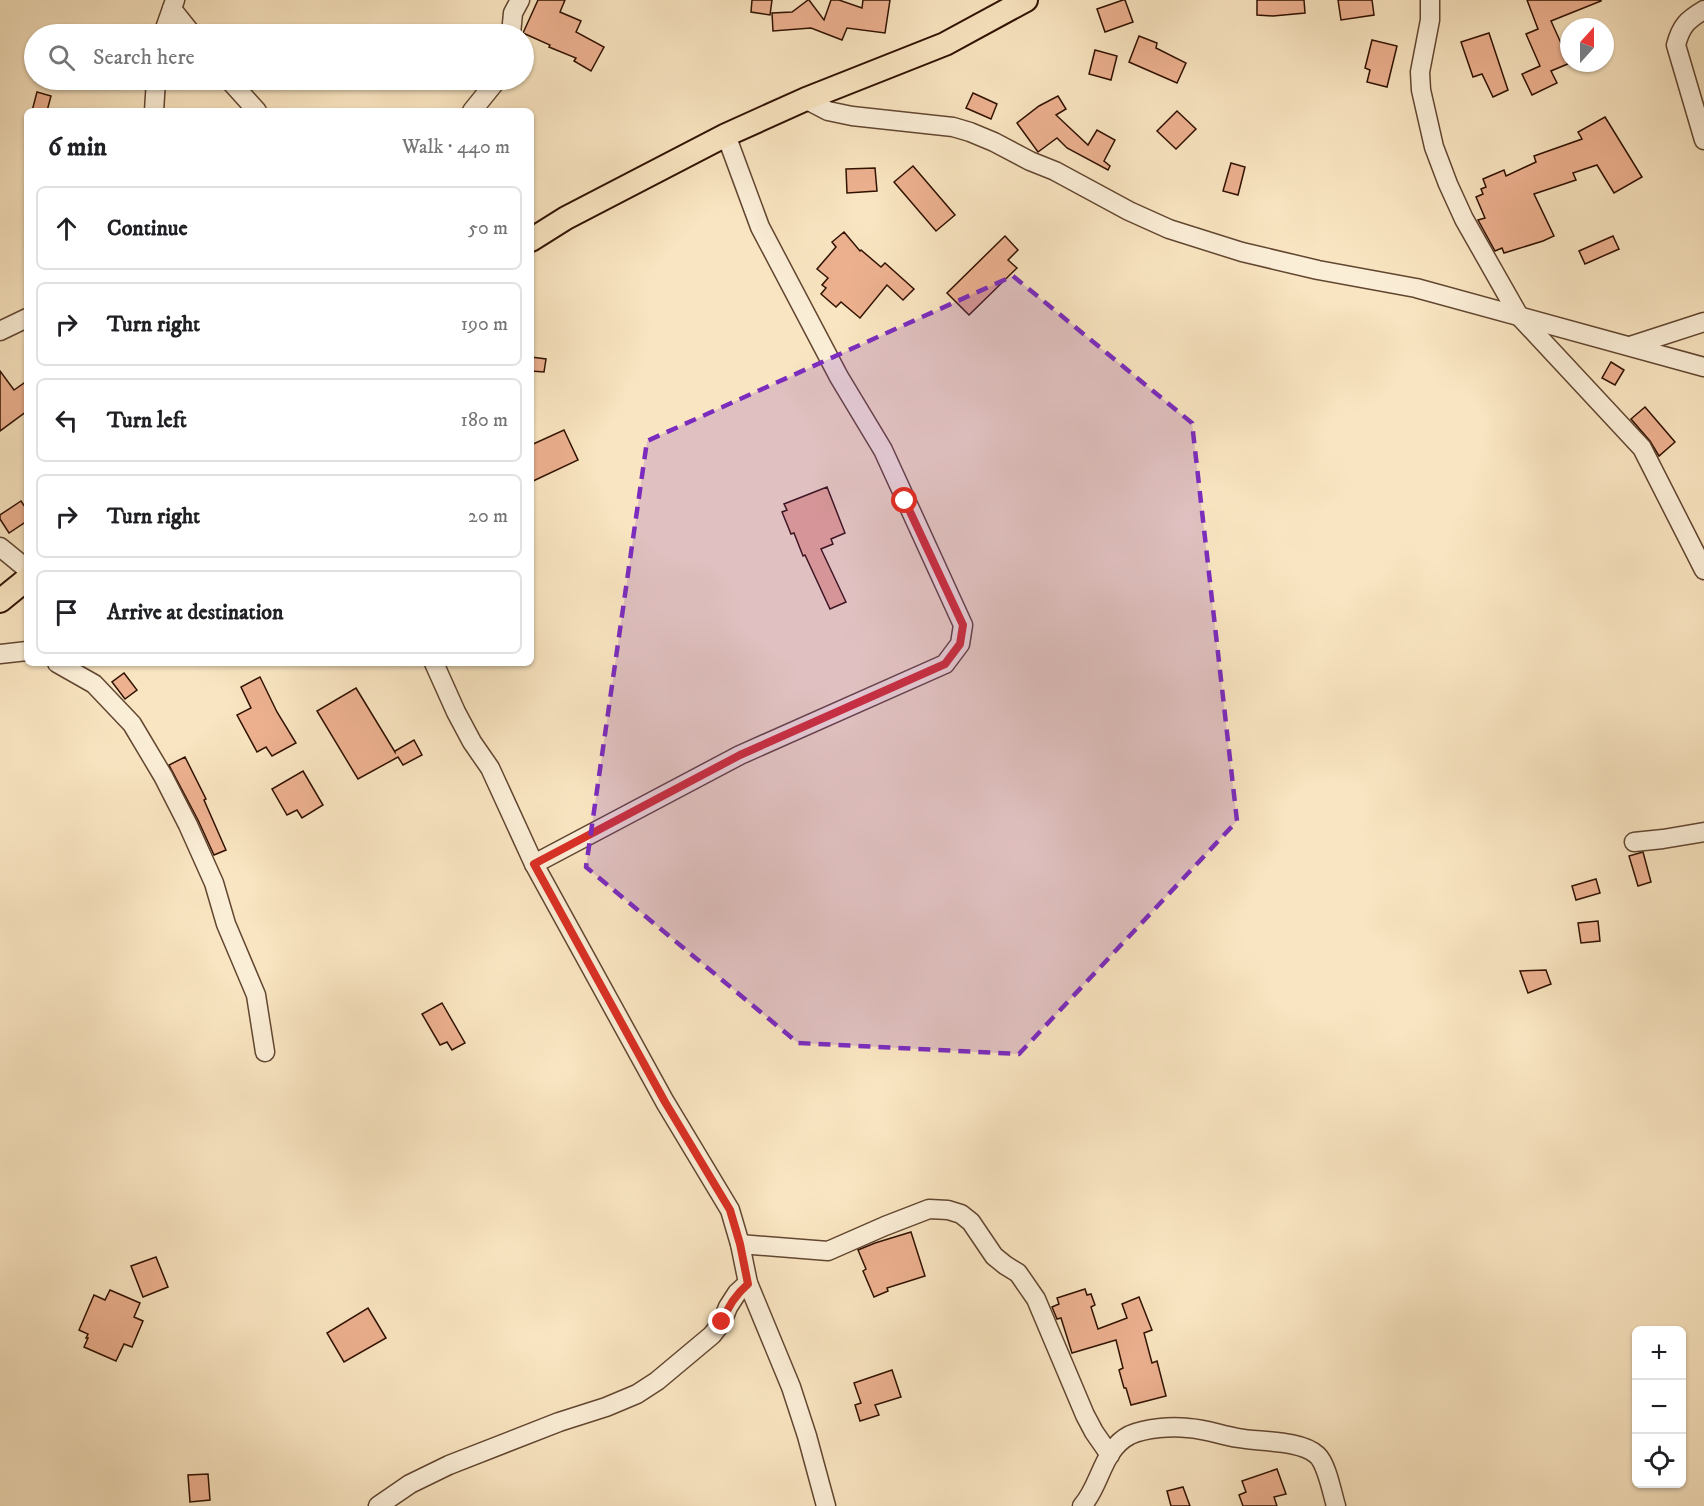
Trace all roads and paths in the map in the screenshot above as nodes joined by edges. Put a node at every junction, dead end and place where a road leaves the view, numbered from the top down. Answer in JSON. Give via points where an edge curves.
{"nodes":[{"id":1,"x":520,"y":0,"type":"edge"},
{"id":2,"x":1026,"y":0,"type":"edge"},
{"id":3,"x":1430,"y":0,"type":"edge"},
{"id":4,"x":173,"y":5,"type":"edge"},
{"id":5,"x":1704,"y":10,"type":"edge"},
{"id":6,"x":167,"y":24,"type":"edge"},
{"id":7,"x":185,"y":24,"type":"edge"},
{"id":8,"x":512,"y":24,"type":"edge"},
{"id":9,"x":155,"y":90,"type":"edge"},
{"id":10,"x":238,"y":90,"type":"edge"},
{"id":11,"x":489,"y":90,"type":"edge"},
{"id":12,"x":805,"y":99,"type":"junction"},
{"id":13,"x":154,"y":108,"type":"edge"},
{"id":14,"x":254,"y":108,"type":"edge"},
{"id":15,"x":474,"y":108,"type":"edge"},
{"id":16,"x":726,"y":135,"type":"junction"},
{"id":17,"x":1704,"y":140,"type":"edge"},
{"id":18,"x":534,"y":238,"type":"edge"},
{"id":19,"x":1519,"y":316,"type":"junction"},
{"id":20,"x":24,"y":319,"type":"edge"},
{"id":21,"x":1704,"y":322,"type":"edge"},
{"id":22,"x":0,"y":331,"type":"edge"},
{"id":23,"x":1630,"y":346,"type":"junction"},
{"id":24,"x":1704,"y":367,"type":"edge"},
{"id":25,"x":0,"y":547,"type":"edge"},
{"id":26,"x":24,"y":567,"type":"edge"},
{"id":27,"x":1704,"y":570,"type":"edge"},
{"id":28,"x":24,"y":579,"type":"edge"},
{"id":29,"x":0,"y":581,"type":"edge"},
{"id":30,"x":24,"y":581,"type":"edge"},
{"id":31,"x":0,"y":601,"type":"edge"},
{"id":32,"x":24,"y":651,"type":"edge"},
{"id":33,"x":0,"y":654,"type":"edge"},
{"id":34,"x":62,"y":666,"type":"edge"},
{"id":35,"x":435,"y":666,"type":"edge"},
{"id":36,"x":1704,"y":832,"type":"edge"},
{"id":37,"x":1634,"y":842,"type":"dead end"},
{"id":38,"x":534,"y":864,"type":"junction"},
{"id":39,"x":265,"y":1052,"type":"dead end"},
{"id":40,"x":740,"y":1244,"type":"junction"},
{"id":41,"x":748,"y":1284,"type":"junction"},
{"id":42,"x":1110,"y":1455,"type":"junction"},
{"id":43,"x":378,"y":1506,"type":"edge"},
{"id":44,"x":826,"y":1506,"type":"edge"},
{"id":45,"x":1082,"y":1506,"type":"edge"},
{"id":46,"x":1336,"y":1506,"type":"edge"}],
"edges":[{"from":1,"to":8,"type":"street"},
{"from":2,"to":12,"type":"main road","via":[[945,44]]},
{"from":3,"to":19,"type":"street","via":[[1420,72],[1434,147],[1464,219]]},
{"from":4,"to":6,"type":"street"},
{"from":4,"to":7,"type":"street"},
{"from":5,"to":17,"type":"street","via":[[1688,19],[1676,45]]},
{"from":9,"to":13,"type":"street"},
{"from":10,"to":14,"type":"street"},
{"from":11,"to":15,"type":"street"},
{"from":12,"to":16,"type":"main road"},
{"from":12,"to":19,"type":"street","via":[[828,111],[852,116],[970,132],[1055,171],[1129,212],[1242,252],[1416,288]]},
{"from":16,"to":18,"type":"main road"},
{"from":16,"to":38,"type":"street","via":[[760,227],[839,377],[883,450],[963,625],[960,644],[945,664],[740,755]]},
{"from":19,"to":23,"type":"street"},
{"from":19,"to":27,"type":"street","via":[[1642,448]]},
{"from":20,"to":22,"type":"street"},
{"from":21,"to":23,"type":"street"},
{"from":23,"to":24,"type":"street"},
{"from":25,"to":26,"type":"street"},
{"from":28,"to":29,"type":"main road"},
{"from":30,"to":31,"type":"main road"},
{"from":32,"to":33,"type":"street"},
{"from":34,"to":39,"type":"street","via":[[94,684],[132,724],[163,776],[214,883],[226,924],[256,995]]},
{"from":35,"to":38,"type":"street"},
{"from":36,"to":37,"type":"street"},
{"from":38,"to":40,"type":"street","via":[[665,1102],[730,1210]]},
{"from":40,"to":41,"type":"street"},
{"from":40,"to":42,"type":"street","via":[[828,1251],[929,1209],[961,1214],[994,1256],[1018,1273],[1036,1299],[1085,1414]]},
{"from":41,"to":43,"type":"street","via":[[737,1293],[712,1335],[637,1394],[449,1465],[410,1484]]},
{"from":41,"to":44,"type":"street","via":[[791,1388]]},
{"from":42,"to":45,"type":"street"},
{"from":42,"to":46,"type":"street","via":[[1129,1436],[1168,1428],[1306,1448],[1322,1463]]}]}
